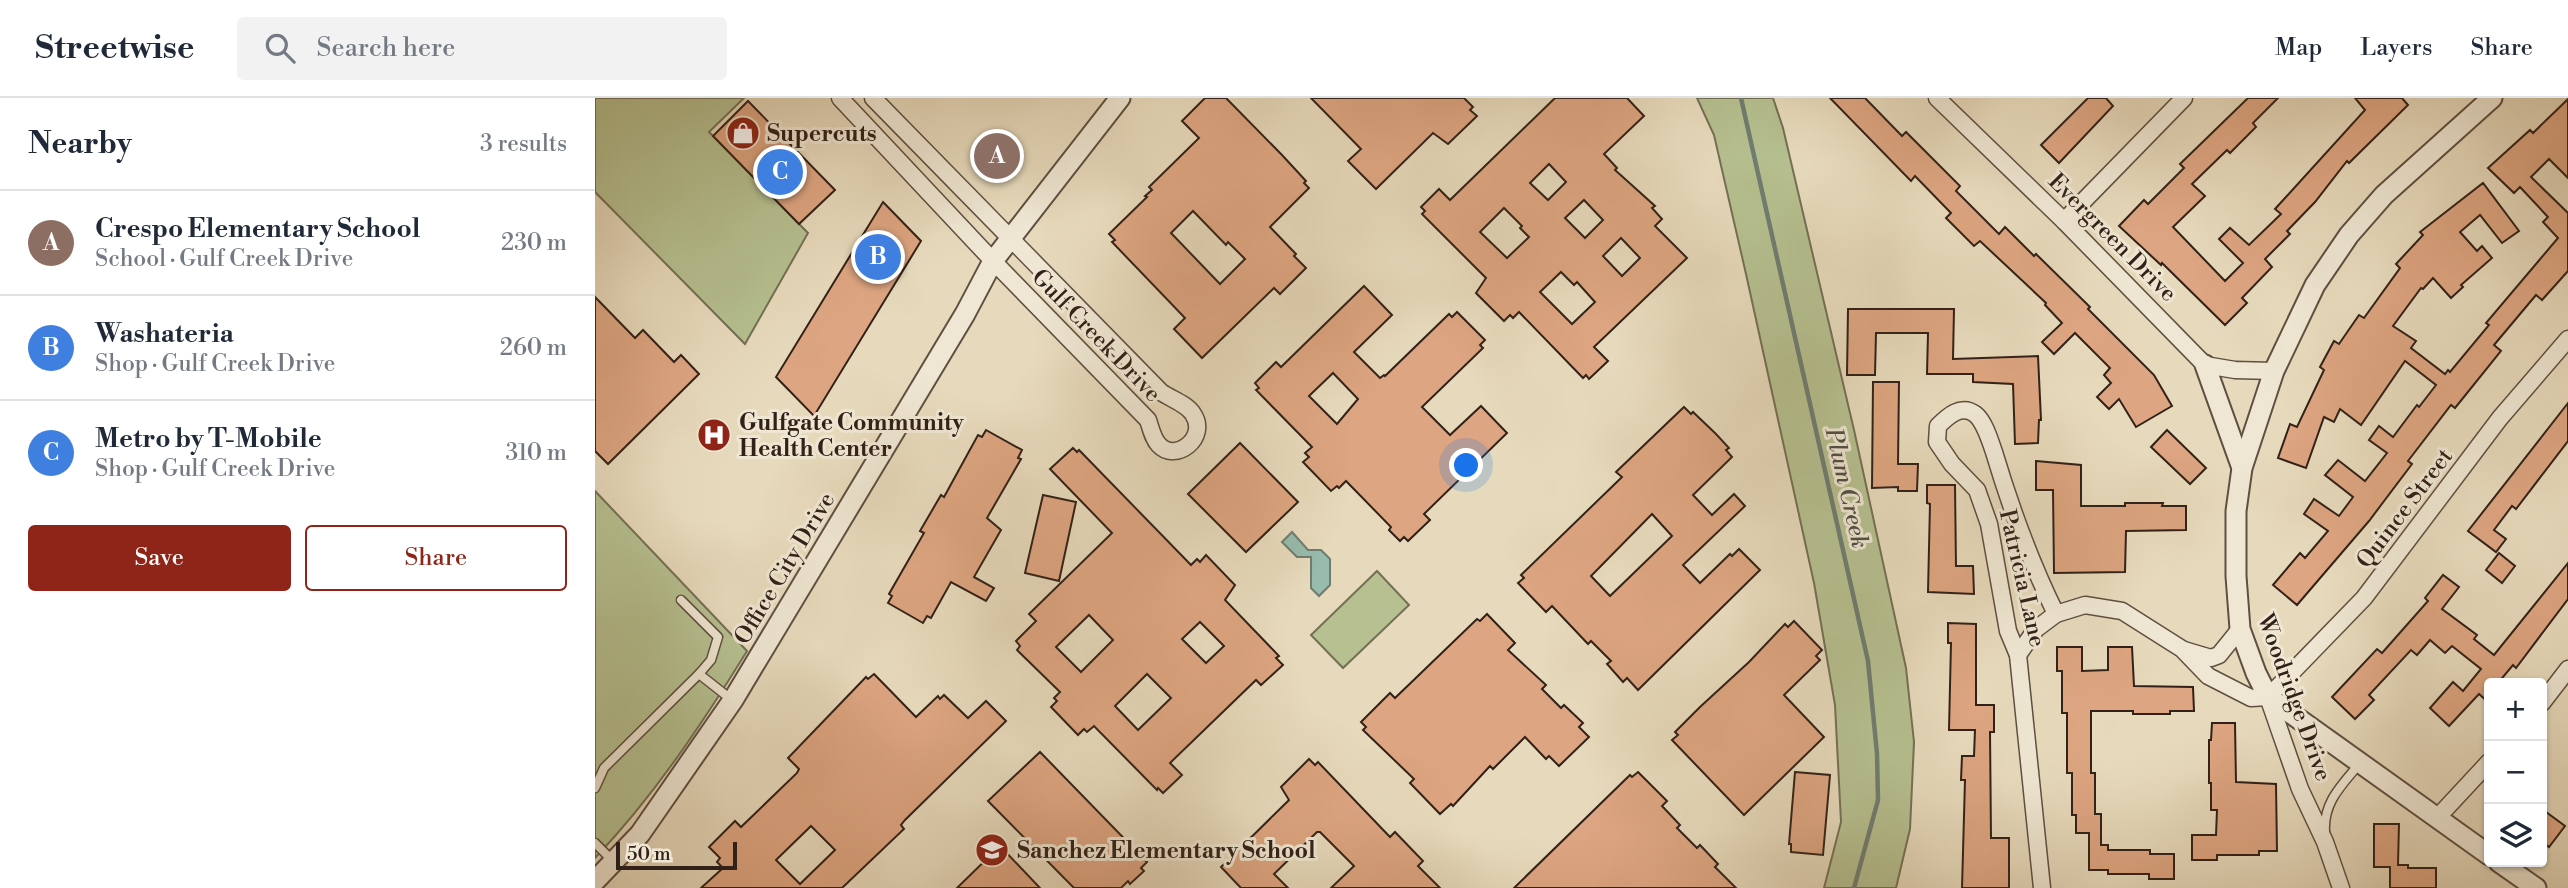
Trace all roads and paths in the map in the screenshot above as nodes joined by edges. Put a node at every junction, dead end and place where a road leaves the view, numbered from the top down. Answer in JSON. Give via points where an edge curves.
{"nodes":[{"id":1,"x":840,"y":98,"type":"edge"},
{"id":2,"x":873,"y":98,"type":"edge"},
{"id":3,"x":1120,"y":98,"type":"edge"},
{"id":4,"x":1937,"y":98,"type":"edge"},
{"id":5,"x":2184,"y":98,"type":"edge"},
{"id":6,"x":2492,"y":98,"type":"edge"},
{"id":7,"x":2064,"y":221,"type":"junction"},
{"id":8,"x":1011,"y":240,"type":"junction"},
{"id":9,"x":993,"y":261,"type":"junction"},
{"id":10,"x":2568,"y":339,"type":"edge"},
{"id":11,"x":2205,"y":365,"type":"junction"},
{"id":12,"x":2274,"y":371,"type":"junction"},
{"id":13,"x":2242,"y":468,"type":"junction"},
{"id":14,"x":681,"y":600,"type":"dead end"},
{"id":15,"x":2056,"y":614,"type":"junction"},
{"id":16,"x":2240,"y":629,"type":"junction"},
{"id":17,"x":2182,"y":649,"type":"junction"},
{"id":18,"x":2018,"y":654,"type":"junction"},
{"id":19,"x":2568,"y":669,"type":"edge"},
{"id":20,"x":699,"y":674,"type":"junction"},
{"id":21,"x":2547,"y":696,"type":"edge"},
{"id":22,"x":2268,"y":697,"type":"junction"},
{"id":23,"x":733,"y":700,"type":"junction"},
{"id":24,"x":2360,"y":762,"type":"junction"},
{"id":25,"x":2484,"y":767,"type":"edge"},
{"id":26,"x":595,"y":788,"type":"edge"},
{"id":27,"x":2437,"y":818,"type":"junction"},
{"id":28,"x":2325,"y":842,"type":"junction"},
{"id":29,"x":595,"y":843,"type":"edge"},
{"id":30,"x":2484,"y":851,"type":"edge"},
{"id":31,"x":614,"y":862,"type":"junction"},
{"id":32,"x":2506,"y":867,"type":"edge"},
{"id":33,"x":595,"y":881,"type":"edge"},
{"id":34,"x":2042,"y":888,"type":"edge"},
{"id":35,"x":2341,"y":888,"type":"edge"},
{"id":36,"x":2536,"y":888,"type":"edge"}],
"edges":[{"from":1,"to":9,"type":"street","name":"Gulf Creek Drive"},
{"from":2,"to":8,"type":"street","name":"Gulf Creek Drive"},
{"from":3,"to":8,"type":"street","name":"Office City Drive"},
{"from":4,"to":7,"type":"street","name":"Evergreen Drive"},
{"from":5,"to":7,"type":"street"},
{"from":6,"to":12,"type":"street","name":"Woodridge Drive","via":[[2384,195],[2349,235],[2315,285]]},
{"from":7,"to":11,"type":"street","name":"Evergreen Drive"},
{"from":8,"to":9,"type":"street","name":"Office City Drive"},
{"from":8,"to":9,"type":"street","name":"Gulf Creek Drive","via":[[1161,393],[1193,412],[1197,435],[1190,444],[1173,451],[1163,449],[1148,420]]},
{"from":9,"to":23,"type":"street","name":"Office City Drive"},
{"from":10,"to":22,"type":"street","name":"Quince Street","via":[[2500,418],[2364,598]]},
{"from":11,"to":12,"type":"street"},
{"from":11,"to":13,"type":"street"},
{"from":12,"to":13,"type":"street","name":"Woodridge Drive"},
{"from":13,"to":16,"type":"street","name":"Woodridge Drive","via":[[2236,511]]},
{"from":14,"to":20,"type":"lane","via":[[718,637],[711,660]]},
{"from":15,"to":17,"type":"street","via":[[2085,605],[2122,611]]},
{"from":15,"to":18,"type":"street","via":[[2036,629]]},
{"from":15,"to":18,"type":"street","name":"Patricia Lane","via":[[2029,558],[1989,436],[1977,415],[1966,410],[1952,413],[1938,426],[1937,442],[1977,490],[1989,524],[2008,631]]},
{"from":16,"to":17,"type":"street","via":[[2211,659]]},
{"from":16,"to":22,"type":"street","name":"Woodridge Drive"},
{"from":17,"to":22,"type":"street","via":[[2209,676],[2251,698]]},
{"from":18,"to":34,"type":"street","name":"Patricia Lane"},
{"from":19,"to":21,"type":"street"},
{"from":20,"to":23,"type":"lane"},
{"from":20,"to":26,"type":"lane","via":[[604,768]]},
{"from":22,"to":24,"type":"street"},
{"from":22,"to":28,"type":"street","name":"Woodridge Drive","via":[[2300,789]]},
{"from":23,"to":31,"type":"street","name":"Office City Drive","via":[[640,834]]},
{"from":24,"to":27,"type":"street"},
{"from":24,"to":28,"type":"lane","via":[[2328,804]]},
{"from":25,"to":27,"type":"street"},
{"from":27,"to":30,"type":"street"},
{"from":28,"to":35,"type":"street","name":"Woodridge Drive"},
{"from":29,"to":31,"type":"lane"},
{"from":31,"to":33,"type":"street","name":"Office City Drive"},
{"from":32,"to":36,"type":"street"}]}
